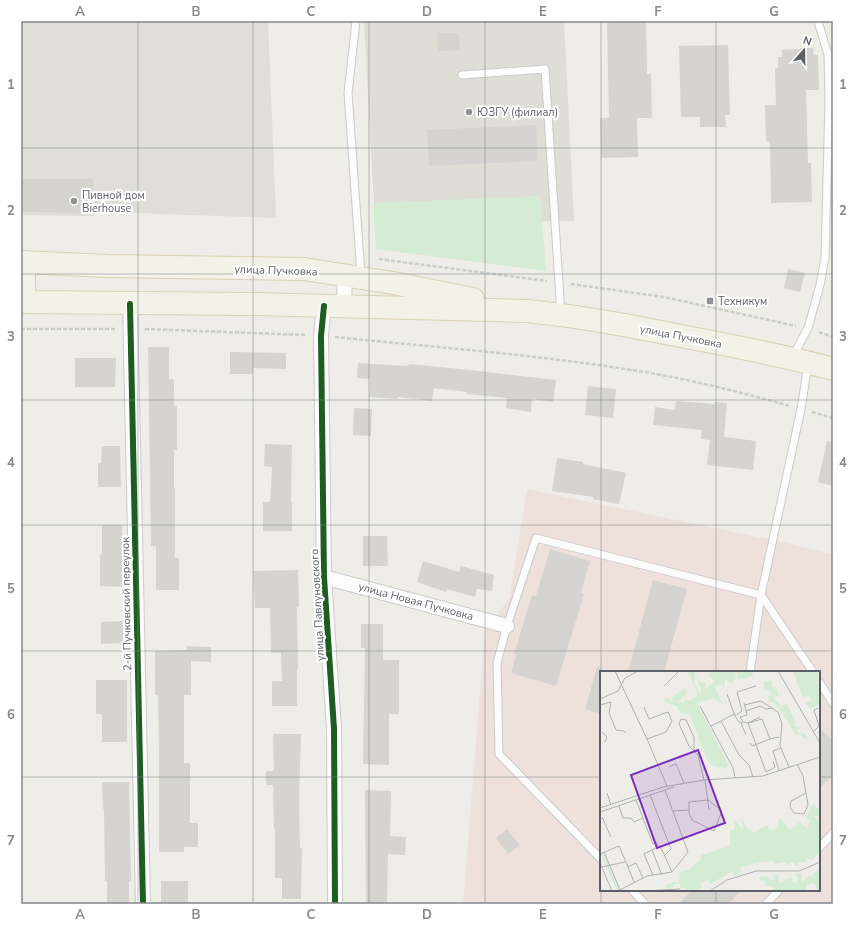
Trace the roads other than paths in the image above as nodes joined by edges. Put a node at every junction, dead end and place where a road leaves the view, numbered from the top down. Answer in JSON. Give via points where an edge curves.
{"nodes":[{"id":1,"x":356,"y":21,"type":"edge"},
{"id":2,"x":818,"y":21,"type":"edge"},
{"id":3,"x":462,"y":75,"type":"dead end"},
{"id":4,"x":22,"y":262,"type":"edge"},
{"id":5,"x":353,"y":276,"type":"junction"},
{"id":6,"x":22,"y":302,"type":"edge"},
{"id":7,"x":130,"y":304,"type":"junction"},
{"id":8,"x":334,"y":306,"type":"junction"},
{"id":9,"x":528,"y":311,"type":"junction"},
{"id":10,"x":561,"y":314,"type":"junction"},
{"id":11,"x":800,"y":360,"type":"junction"},
{"id":12,"x":833,"y":369,"type":"edge"},
{"id":13,"x":324,"y":577,"type":"junction"},
{"id":14,"x":761,"y":595,"type":"junction"},
{"id":15,"x":507,"y":626,"type":"junction"},
{"id":16,"x":750,"y":671,"type":"edge"},
{"id":17,"x":811,"y":671,"type":"edge"},
{"id":18,"x":820,"y":684,"type":"edge"},
{"id":19,"x":833,"y":703,"type":"edge"},
{"id":20,"x":833,"y":833,"type":"edge"},
{"id":21,"x":820,"y":847,"type":"edge"},
{"id":22,"x":600,"y":858,"type":"edge"},
{"id":23,"x":633,"y":891,"type":"edge"},
{"id":24,"x":778,"y":891,"type":"edge"},
{"id":25,"x":143,"y":904,"type":"edge"},
{"id":26,"x":335,"y":904,"type":"edge"},
{"id":27,"x":645,"y":904,"type":"edge"},
{"id":28,"x":766,"y":904,"type":"edge"}],
"edges":[{"from":1,"to":5,"type":"lane","via":[[348,93]]},
{"from":2,"to":11,"type":"lane","via":[[828,55],[825,258]]},
{"from":3,"to":10,"type":"lane","via":[[545,70]]},
{"from":4,"to":5,"type":"main road","name":"улица Пучковка","via":[[304,269]]},
{"from":4,"to":6,"type":"main road"},
{"from":5,"to":8,"type":"street","name":"улица Павлуновского"},
{"from":5,"to":9,"type":"main road","name":"улица Пучковка"},
{"from":6,"to":7,"type":"main road","name":"улица Пучковка"},
{"from":7,"to":8,"type":"main road","name":"улица Пучковка"},
{"from":7,"to":25,"type":"street","name":"2-й Пучковский переулок"},
{"from":8,"to":9,"type":"main road","name":"улица Пучковка"},
{"from":8,"to":13,"type":"street","name":"улица Павлуновского","via":[[321,336]]},
{"from":9,"to":10,"type":"main road","name":"улица Пучковка"},
{"from":10,"to":11,"type":"main road","name":"улица Пучковка"},
{"from":11,"to":12,"type":"main road","name":"улица Пучковка"},
{"from":11,"to":14,"type":"lane","via":[[801,409]]},
{"from":13,"to":15,"type":"street","name":"улица Новая Пучковка"},
{"from":13,"to":26,"type":"street","name":"улица Павлуновского","via":[[334,729]]},
{"from":14,"to":15,"type":"lane","via":[[536,538]]},
{"from":14,"to":16,"type":"lane"},
{"from":14,"to":17,"type":"lane"},
{"from":15,"to":22,"type":"lane","via":[[496,663],[498,754]]},
{"from":18,"to":19,"type":"lane"},
{"from":20,"to":21,"type":"lane"},
{"from":23,"to":27,"type":"lane"},
{"from":24,"to":28,"type":"lane"}]}
